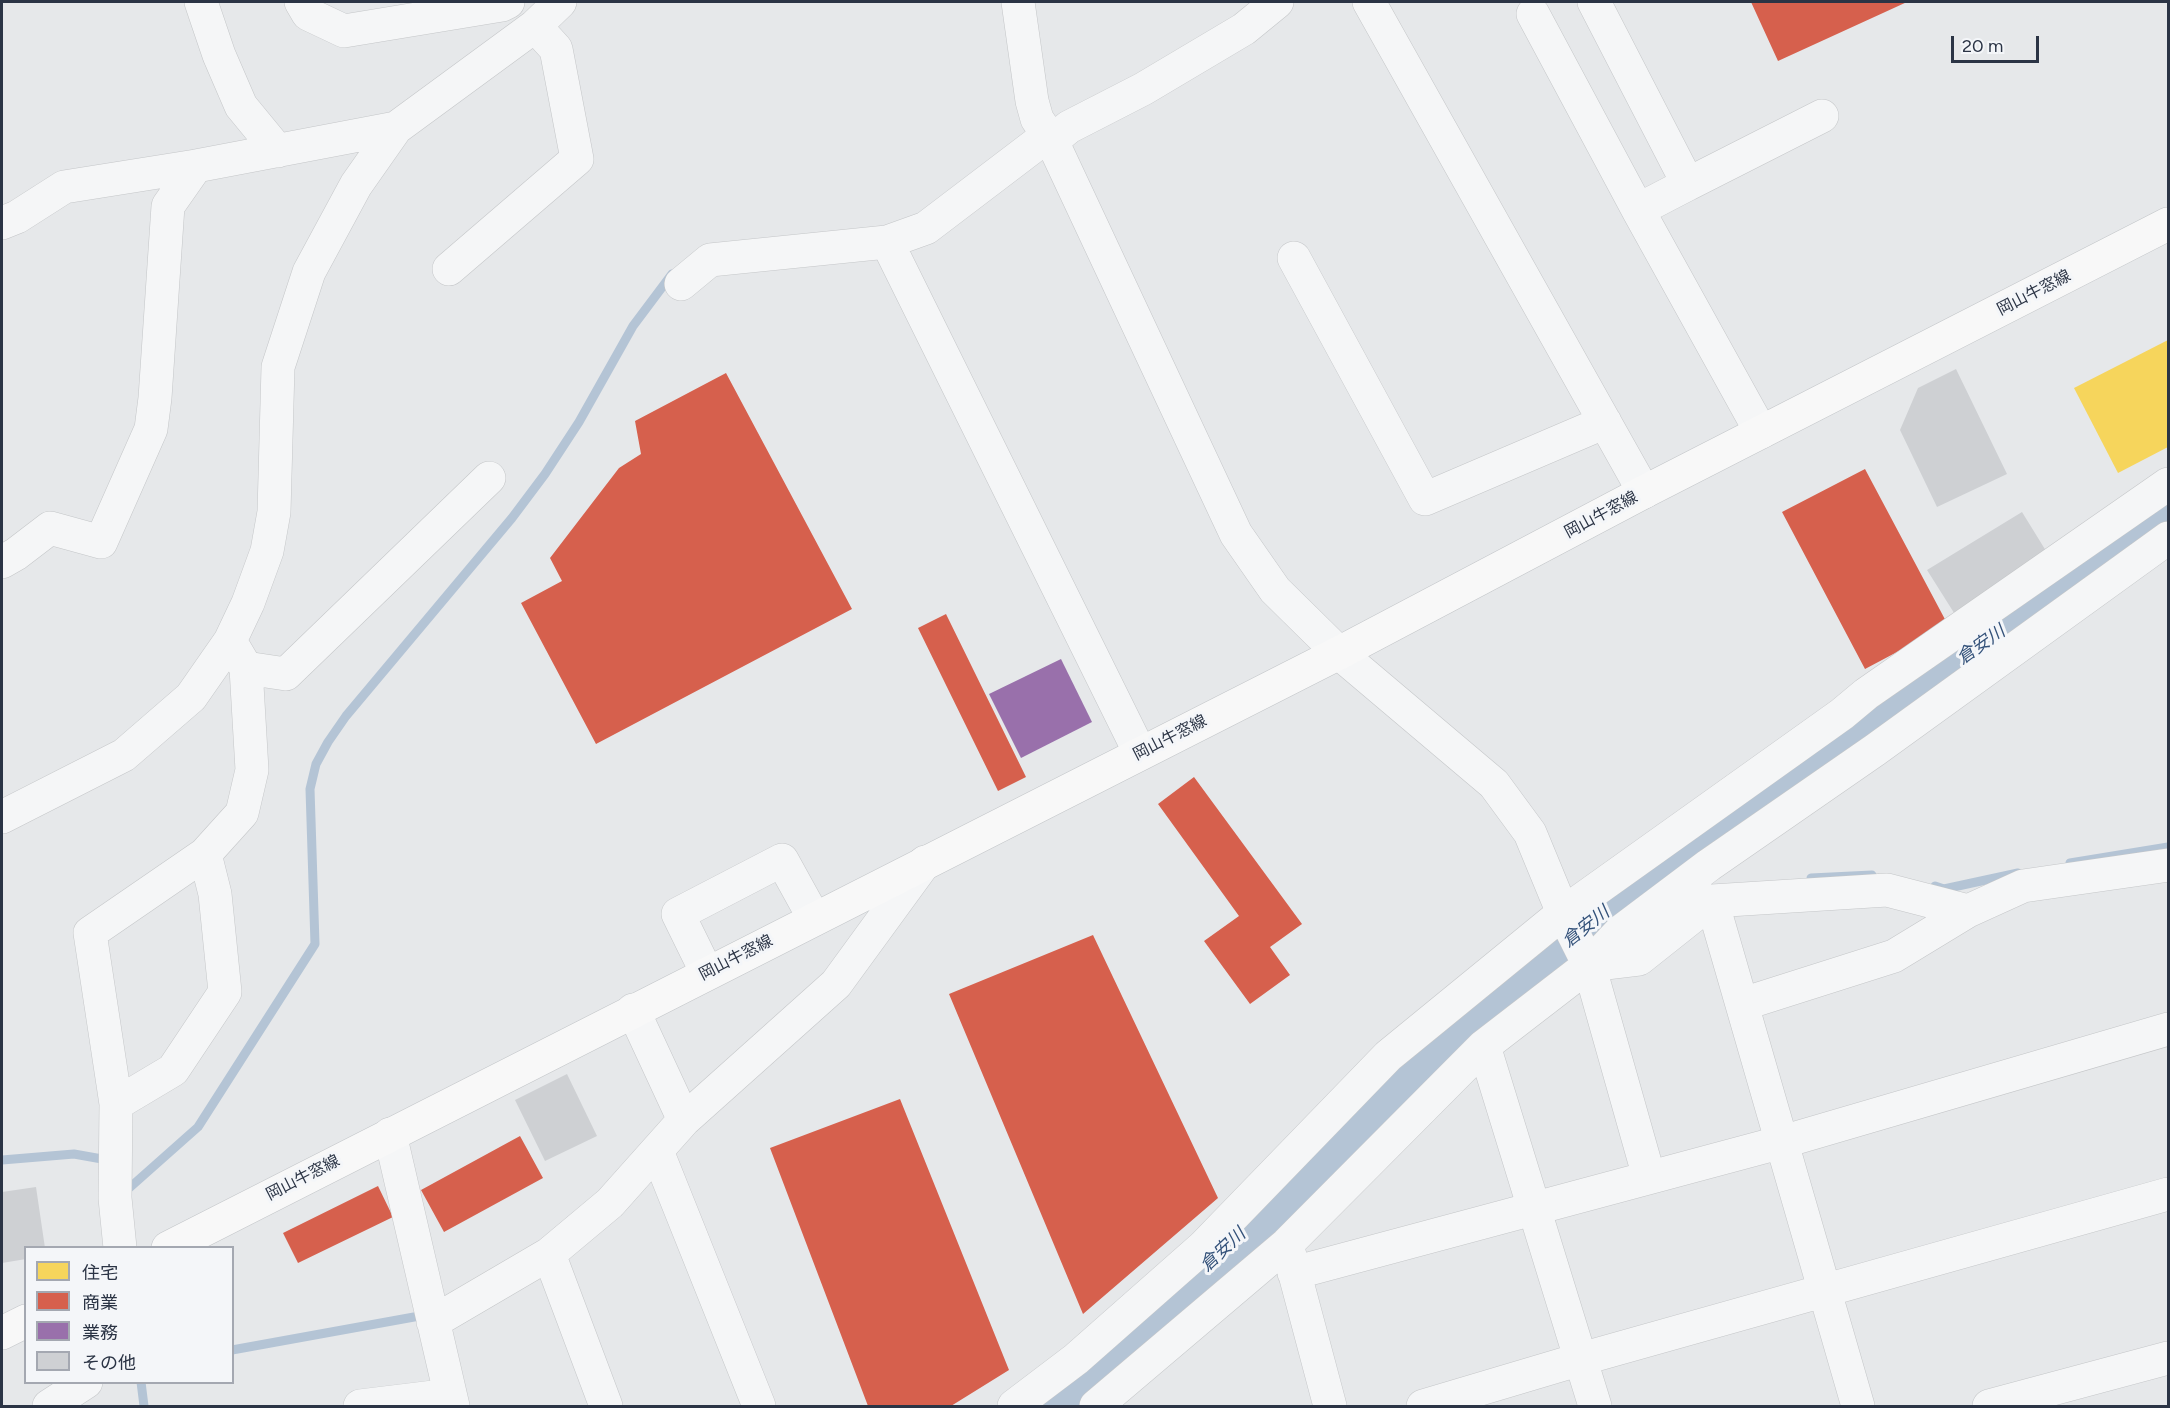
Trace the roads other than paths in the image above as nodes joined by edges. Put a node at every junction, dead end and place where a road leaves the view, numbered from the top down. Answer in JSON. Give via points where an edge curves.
{"nodes":[{"id":1,"x":201,"y":2,"type":"edge"},
{"id":2,"x":301,"y":2,"type":"edge"},
{"id":3,"x":508,"y":2,"type":"edge"},
{"id":4,"x":560,"y":2,"type":"edge"},
{"id":5,"x":1018,"y":2,"type":"edge"},
{"id":6,"x":1277,"y":2,"type":"edge"},
{"id":7,"x":1369,"y":2,"type":"edge"},
{"id":8,"x":1594,"y":2,"type":"edge"},
{"id":9,"x":1533,"y":14,"type":"dead end"},
{"id":10,"x":536,"y":26,"type":"junction"},
{"id":11,"x":1822,"y":116,"type":"dead end"},
{"id":12,"x":396,"y":128,"type":"junction"},
{"id":13,"x":1046,"y":134,"type":"junction"},
{"id":14,"x":278,"y":151,"type":"junction"},
{"id":15,"x":196,"y":166,"type":"junction"},
{"id":16,"x":1689,"y":184,"type":"junction"},
{"id":17,"x":1638,"y":210,"type":"junction"},
{"id":18,"x":2,"y":223,"type":"edge"},
{"id":19,"x":2169,"y":224,"type":"edge"},
{"id":20,"x":887,"y":242,"type":"junction"},
{"id":21,"x":1294,"y":258,"type":"dead end"},
{"id":22,"x":449,"y":269,"type":"dead end"},
{"id":23,"x":681,"y":284,"type":"dead end"},
{"id":24,"x":1605,"y":422,"type":"junction"},
{"id":25,"x":1761,"y":432,"type":"junction"},
{"id":26,"x":489,"y":478,"type":"dead end"},
{"id":27,"x":2169,"y":484,"type":"edge"},
{"id":28,"x":1644,"y":492,"type":"junction"},
{"id":29,"x":2169,"y":538,"type":"edge"},
{"id":30,"x":2,"y":562,"type":"edge"},
{"id":31,"x":1339,"y":652,"type":"junction"},
{"id":32,"x":238,"y":654,"type":"junction"},
{"id":33,"x":1140,"y":753,"type":"junction"},
{"id":34,"x":2,"y":817,"type":"edge"},
{"id":35,"x":205,"y":854,"type":"junction"},
{"id":36,"x":926,"y":862,"type":"junction"},
{"id":37,"x":2169,"y":865,"type":"edge"},
{"id":38,"x":1712,"y":901,"type":"junction"},
{"id":39,"x":1968,"y":911,"type":"junction"},
{"id":40,"x":814,"y":918,"type":"junction"},
{"id":41,"x":1575,"y":937,"type":"junction"},
{"id":42,"x":707,"y":973,"type":"junction"},
{"id":43,"x":1743,"y":1004,"type":"junction"},
{"id":44,"x":633,"y":1010,"type":"junction"},
{"id":45,"x":2169,"y":1029,"type":"edge"},
{"id":46,"x":1484,"y":1046,"type":"junction"},
{"id":47,"x":116,"y":1104,"type":"junction"},
{"id":48,"x":681,"y":1113,"type":"junction"},
{"id":49,"x":390,"y":1134,"type":"junction"},
{"id":50,"x":1782,"y":1142,"type":"junction"},
{"id":51,"x":657,"y":1151,"type":"junction"},
{"id":52,"x":1649,"y":1177,"type":"junction"},
{"id":53,"x":2169,"y":1194,"type":"edge"},
{"id":54,"x":1534,"y":1207,"type":"junction"},
{"id":55,"x":120,"y":1246,"type":"edge"},
{"id":56,"x":172,"y":1246,"type":"edge"},
{"id":57,"x":549,"y":1254,"type":"junction"},
{"id":58,"x":1291,"y":1259,"type":"junction"},
{"id":59,"x":1823,"y":1291,"type":"junction"},
{"id":60,"x":432,"y":1316,"type":"junction"},
{"id":61,"x":24,"y":1322,"type":"edge"},
{"id":62,"x":2,"y":1333,"type":"edge"},
{"id":63,"x":2169,"y":1358,"type":"edge"},
{"id":64,"x":1581,"y":1359,"type":"junction"},
{"id":65,"x":84,"y":1384,"type":"edge"},
{"id":66,"x":1038,"y":1399,"type":"edge"},
{"id":67,"x":451,"y":1401,"type":"edge"},
{"id":68,"x":49,"y":1407,"type":"edge"},
{"id":69,"x":360,"y":1407,"type":"edge"},
{"id":70,"x":606,"y":1407,"type":"edge"},
{"id":71,"x":759,"y":1407,"type":"edge"},
{"id":72,"x":1096,"y":1407,"type":"edge"},
{"id":73,"x":1330,"y":1407,"type":"edge"},
{"id":74,"x":1423,"y":1407,"type":"edge"},
{"id":75,"x":1595,"y":1407,"type":"edge"},
{"id":76,"x":1858,"y":1407,"type":"edge"},
{"id":77,"x":1989,"y":1407,"type":"edge"}],
"edges":[{"from":1,"to":14,"type":"street","via":[[242,106]]},
{"from":2,"to":3,"type":"street","via":[[308,14],[344,31]]},
{"from":4,"to":10,"type":"street"},
{"from":5,"to":13,"type":"street","via":[[1032,100]]},
{"from":6,"to":13,"type":"street","via":[[1244,29],[1143,89],[1069,127]]},
{"from":7,"to":24,"type":"street"},
{"from":8,"to":16,"type":"street"},
{"from":9,"to":17,"type":"street"},
{"from":10,"to":12,"type":"street"},
{"from":10,"to":22,"type":"street","via":[[556,49],[577,159]]},
{"from":11,"to":16,"type":"street"},
{"from":12,"to":14,"type":"street"},
{"from":12,"to":32,"type":"street","via":[[356,185],[309,272],[278,367],[274,512]]},
{"from":13,"to":20,"type":"street","via":[[926,228]]},
{"from":13,"to":31,"type":"street","via":[[1236,534],[1275,590]]},
{"from":14,"to":15,"type":"street"},
{"from":15,"to":18,"type":"street","via":[[64,187]]},
{"from":15,"to":30,"type":"street","via":[[168,206],[151,429],[101,542],[50,528]]},
{"from":16,"to":17,"type":"street"},
{"from":17,"to":25,"type":"street"},
{"from":19,"to":25,"type":"main road","name":"岡山牛窓線"},
{"from":20,"to":23,"type":"street","via":[[710,260]]},
{"from":20,"to":33,"type":"street"},
{"from":21,"to":24,"type":"street","via":[[1425,499]]},
{"from":24,"to":28,"type":"street"},
{"from":25,"to":28,"type":"main road","name":"岡山牛窓線"},
{"from":26,"to":32,"type":"street","via":[[286,674]]},
{"from":27,"to":41,"type":"street","via":[[1866,694]]},
{"from":28,"to":31,"type":"main road","name":"岡山牛窓線"},
{"from":29,"to":41,"type":"street","via":[[1620,932]]},
{"from":31,"to":33,"type":"main road","name":"岡山牛窓線"},
{"from":31,"to":41,"type":"street","via":[[1494,784],[1530,833]]},
{"from":32,"to":34,"type":"street","via":[[124,755]]},
{"from":32,"to":35,"type":"street","via":[[252,770],[242,813]]},
{"from":33,"to":36,"type":"main road","name":"岡山牛窓線"},
{"from":35,"to":47,"type":"street","via":[[215,894],[225,992],[173,1070]]},
{"from":35,"to":47,"type":"street","via":[[90,933]]},
{"from":36,"to":40,"type":"main road","name":"岡山牛窓線"},
{"from":36,"to":48,"type":"street","via":[[836,984]]},
{"from":37,"to":39,"type":"street","via":[[2023,886]]},
{"from":38,"to":39,"type":"street","via":[[1887,890]]},
{"from":38,"to":41,"type":"street","via":[[1639,959]]},
{"from":38,"to":43,"type":"street"},
{"from":39,"to":43,"type":"street","via":[[1894,956]]},
{"from":40,"to":42,"type":"main road","name":"岡山牛窓線"},
{"from":40,"to":42,"type":"street","via":[[782,860],[678,914]]},
{"from":41,"to":46,"type":"street"},
{"from":41,"to":52,"type":"street"},
{"from":41,"to":66,"type":"street","via":[[1388,1056],[1203,1247],[1076,1359]]},
{"from":42,"to":44,"type":"main road","name":"岡山牛窓線"},
{"from":43,"to":50,"type":"street"},
{"from":44,"to":48,"type":"street"},
{"from":44,"to":49,"type":"main road","name":"岡山牛窓線"},
{"from":45,"to":50,"type":"street"},
{"from":46,"to":54,"type":"street"},
{"from":46,"to":58,"type":"street"},
{"from":47,"to":55,"type":"street","via":[[115,1198]]},
{"from":48,"to":51,"type":"street"},
{"from":49,"to":56,"type":"main road","name":"岡山牛窓線"},
{"from":49,"to":60,"type":"street"},
{"from":50,"to":52,"type":"street"},
{"from":50,"to":59,"type":"street"},
{"from":51,"to":57,"type":"street","via":[[610,1203]]},
{"from":51,"to":71,"type":"street"},
{"from":52,"to":54,"type":"street"},
{"from":53,"to":59,"type":"street"},
{"from":54,"to":58,"type":"street"},
{"from":54,"to":64,"type":"street"},
{"from":57,"to":60,"type":"street"},
{"from":57,"to":70,"type":"street"},
{"from":58,"to":72,"type":"street"},
{"from":58,"to":73,"type":"street"},
{"from":59,"to":64,"type":"street"},
{"from":59,"to":76,"type":"street"},
{"from":60,"to":67,"type":"street"},
{"from":61,"to":62,"type":"main road"},
{"from":63,"to":77,"type":"street"},
{"from":64,"to":74,"type":"street"},
{"from":64,"to":75,"type":"street"},
{"from":65,"to":68,"type":"street"},
{"from":67,"to":69,"type":"street"}]}
